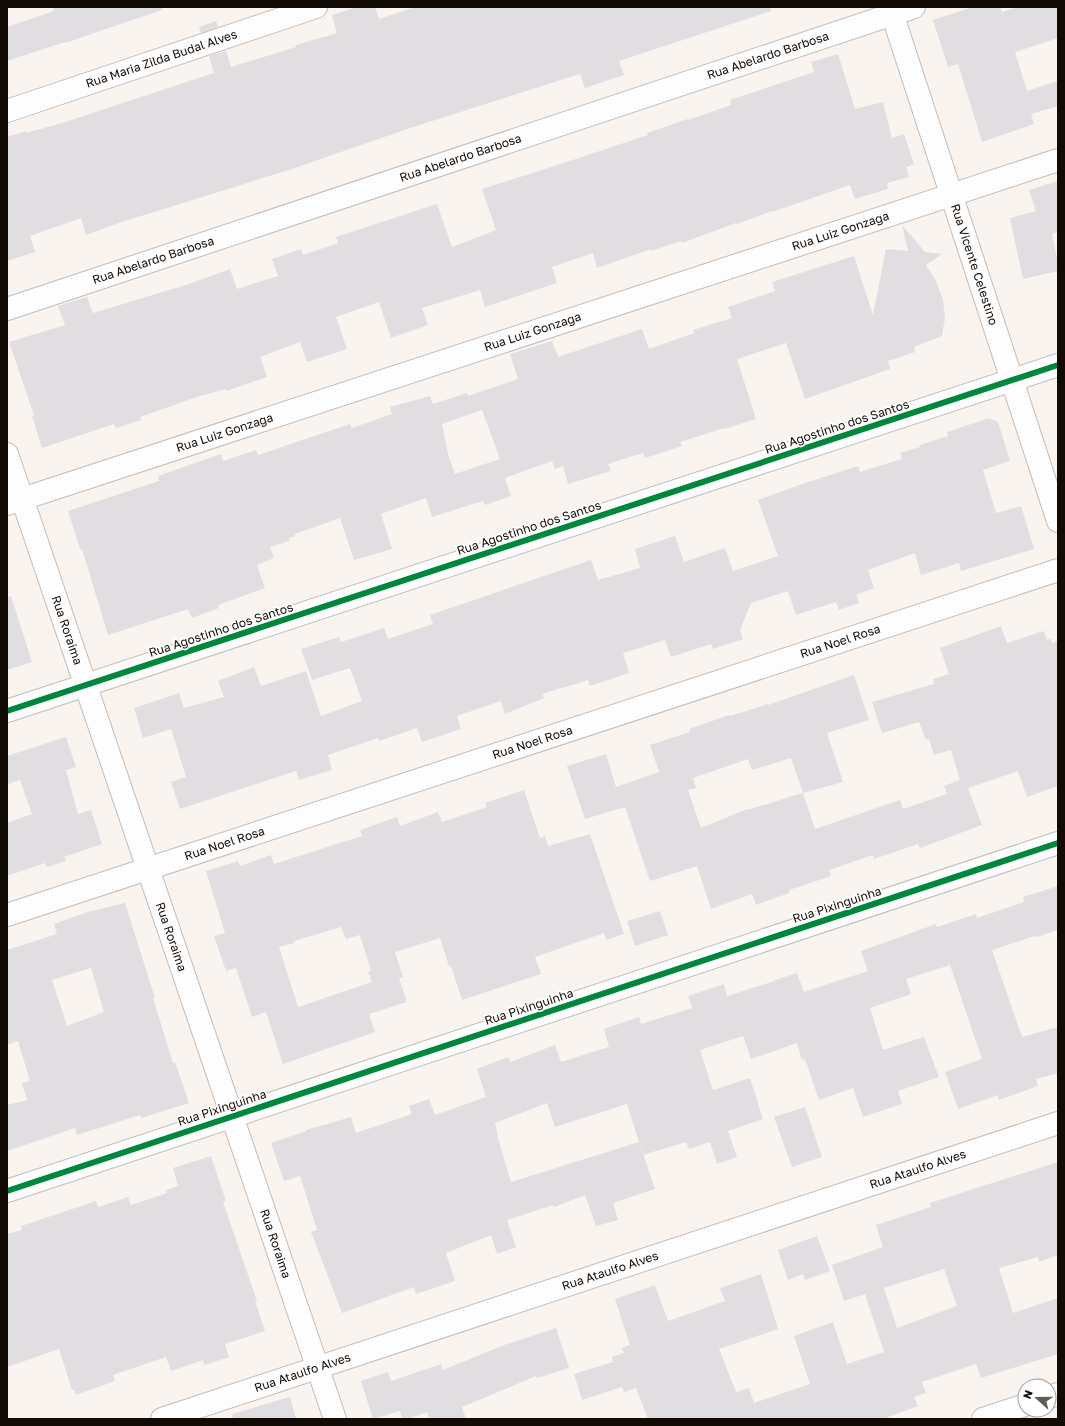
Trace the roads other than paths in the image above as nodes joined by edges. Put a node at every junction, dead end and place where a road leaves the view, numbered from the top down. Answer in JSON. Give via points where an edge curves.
{"nodes":[{"id":1,"x":316,"y":7,"type":"edge"},
{"id":2,"x":914,"y":7,"type":"edge"},
{"id":3,"x":891,"y":11,"type":"edge"},
{"id":4,"x":7,"y":111,"type":"edge"},
{"id":5,"x":1058,"y":160,"type":"edge"},
{"id":6,"x":952,"y":195,"type":"junction"},
{"id":7,"x":7,"y":309,"type":"edge"},
{"id":8,"x":1058,"y":365,"type":"edge"},
{"id":9,"x":1012,"y":380,"type":"junction"},
{"id":10,"x":7,"y":454,"type":"edge"},
{"id":11,"x":15,"y":502,"type":"edge"},
{"id":12,"x":1058,"y":521,"type":"edge"},
{"id":13,"x":1058,"y":570,"type":"edge"},
{"id":14,"x":86,"y":686,"type":"junction"},
{"id":15,"x":7,"y":711,"type":"edge"},
{"id":16,"x":1058,"y":843,"type":"edge"},
{"id":17,"x":148,"y":869,"type":"junction"},
{"id":18,"x":7,"y":914,"type":"edge"},
{"id":19,"x":232,"y":1117,"type":"junction"},
{"id":20,"x":1058,"y":1123,"type":"edge"},
{"id":21,"x":7,"y":1191,"type":"edge"},
{"id":22,"x":317,"y":1368,"type":"junction"},
{"id":23,"x":1017,"y":1408,"type":"edge"},
{"id":24,"x":162,"y":1419,"type":"edge"},
{"id":25,"x":335,"y":1419,"type":"edge"},
{"id":26,"x":983,"y":1419,"type":"edge"}],
"edges":[{"from":1,"to":4,"type":"street","name":"Rua Maria Zilda Budal Alves"},
{"from":2,"to":3,"type":"street","name":"Rua Abelardo Barbosa"},
{"from":3,"to":6,"type":"street","name":"Rua Vicente Celestino"},
{"from":3,"to":7,"type":"street","name":"Rua Abelardo Barbosa"},
{"from":5,"to":6,"type":"street","name":"Rua Luiz Gonzaga"},
{"from":6,"to":9,"type":"street","name":"Rua Vicente Celestino"},
{"from":6,"to":11,"type":"street","name":"Rua Luiz Gonzaga"},
{"from":8,"to":9,"type":"street","name":"Rua Agostinho dos Santos"},
{"from":9,"to":12,"type":"street","name":"Rua Vicente Celestino"},
{"from":9,"to":14,"type":"street","name":"Rua Agostinho dos Santos"},
{"from":10,"to":11,"type":"street","name":"Rua Roraima"},
{"from":11,"to":14,"type":"street","name":"Rua Roraima"},
{"from":13,"to":17,"type":"street","name":"Rua Noel Rosa"},
{"from":14,"to":15,"type":"street","name":"Rua Agostinho dos Santos"},
{"from":14,"to":17,"type":"street","name":"Rua Roraima"},
{"from":16,"to":19,"type":"street","name":"Rua Pixinguinha"},
{"from":17,"to":18,"type":"street","name":"Rua Noel Rosa"},
{"from":17,"to":19,"type":"street","name":"Rua Roraima"},
{"from":19,"to":21,"type":"street","name":"Rua Pixinguinha"},
{"from":19,"to":22,"type":"street","name":"Rua Roraima"},
{"from":20,"to":22,"type":"street","name":"Rua Ataulfo Alves"},
{"from":22,"to":24,"type":"street","name":"Rua Ataulfo Alves"},
{"from":22,"to":25,"type":"street","name":"Rua Roraima"},
{"from":23,"to":26,"type":"street"}]}
